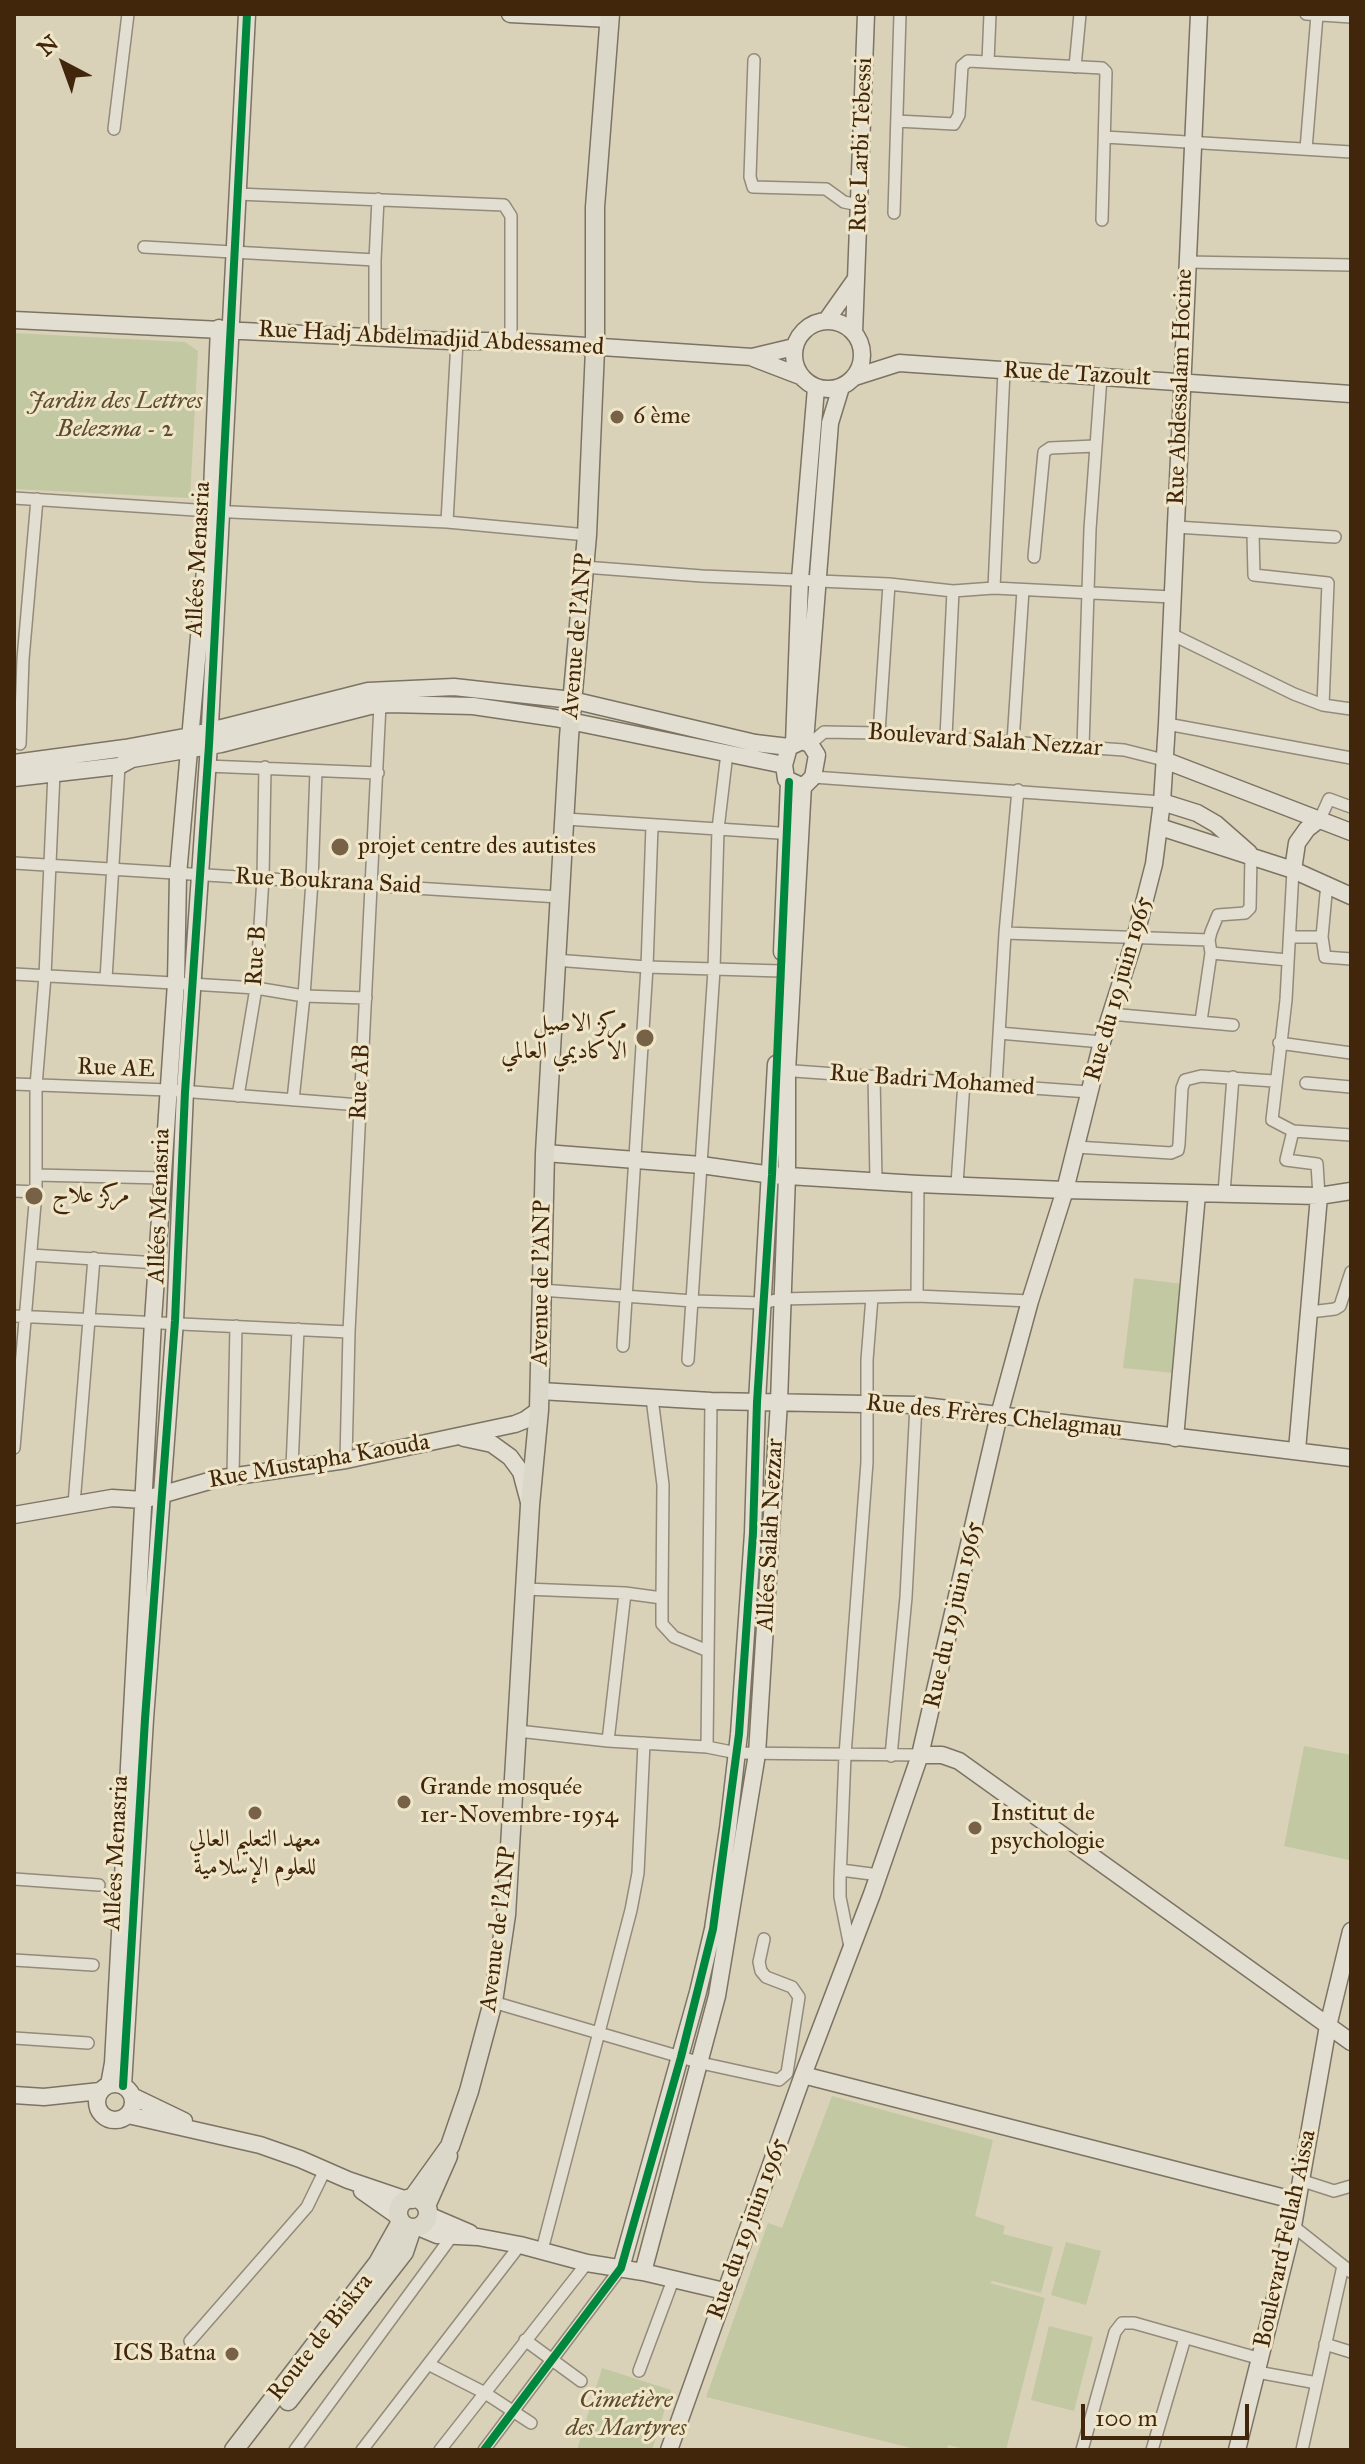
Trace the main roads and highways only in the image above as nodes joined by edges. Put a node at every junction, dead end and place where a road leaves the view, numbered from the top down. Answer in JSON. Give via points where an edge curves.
{"nodes":[{"id":1,"x":610,"y":16,"type":"edge"},
{"id":2,"x":413,"y":2214,"type":"junction"},
{"id":3,"x":234,"y":2450,"type":"edge"},
{"id":4,"x":249,"y":2450,"type":"edge"}],
"edges":[{"from":1,"to":2,"type":"main road","name":"Avenue de l'ANP","via":[[595,207],[587,535],[570,721],[545,1153],[540,1400],[506,1915],[493,2002],[447,2163]]},
{"from":2,"to":3,"type":"main road","name":"Route de Biskra"},
{"from":2,"to":4,"type":"main road","name":"Route de Biskra","via":[[404,2252]]}]}
